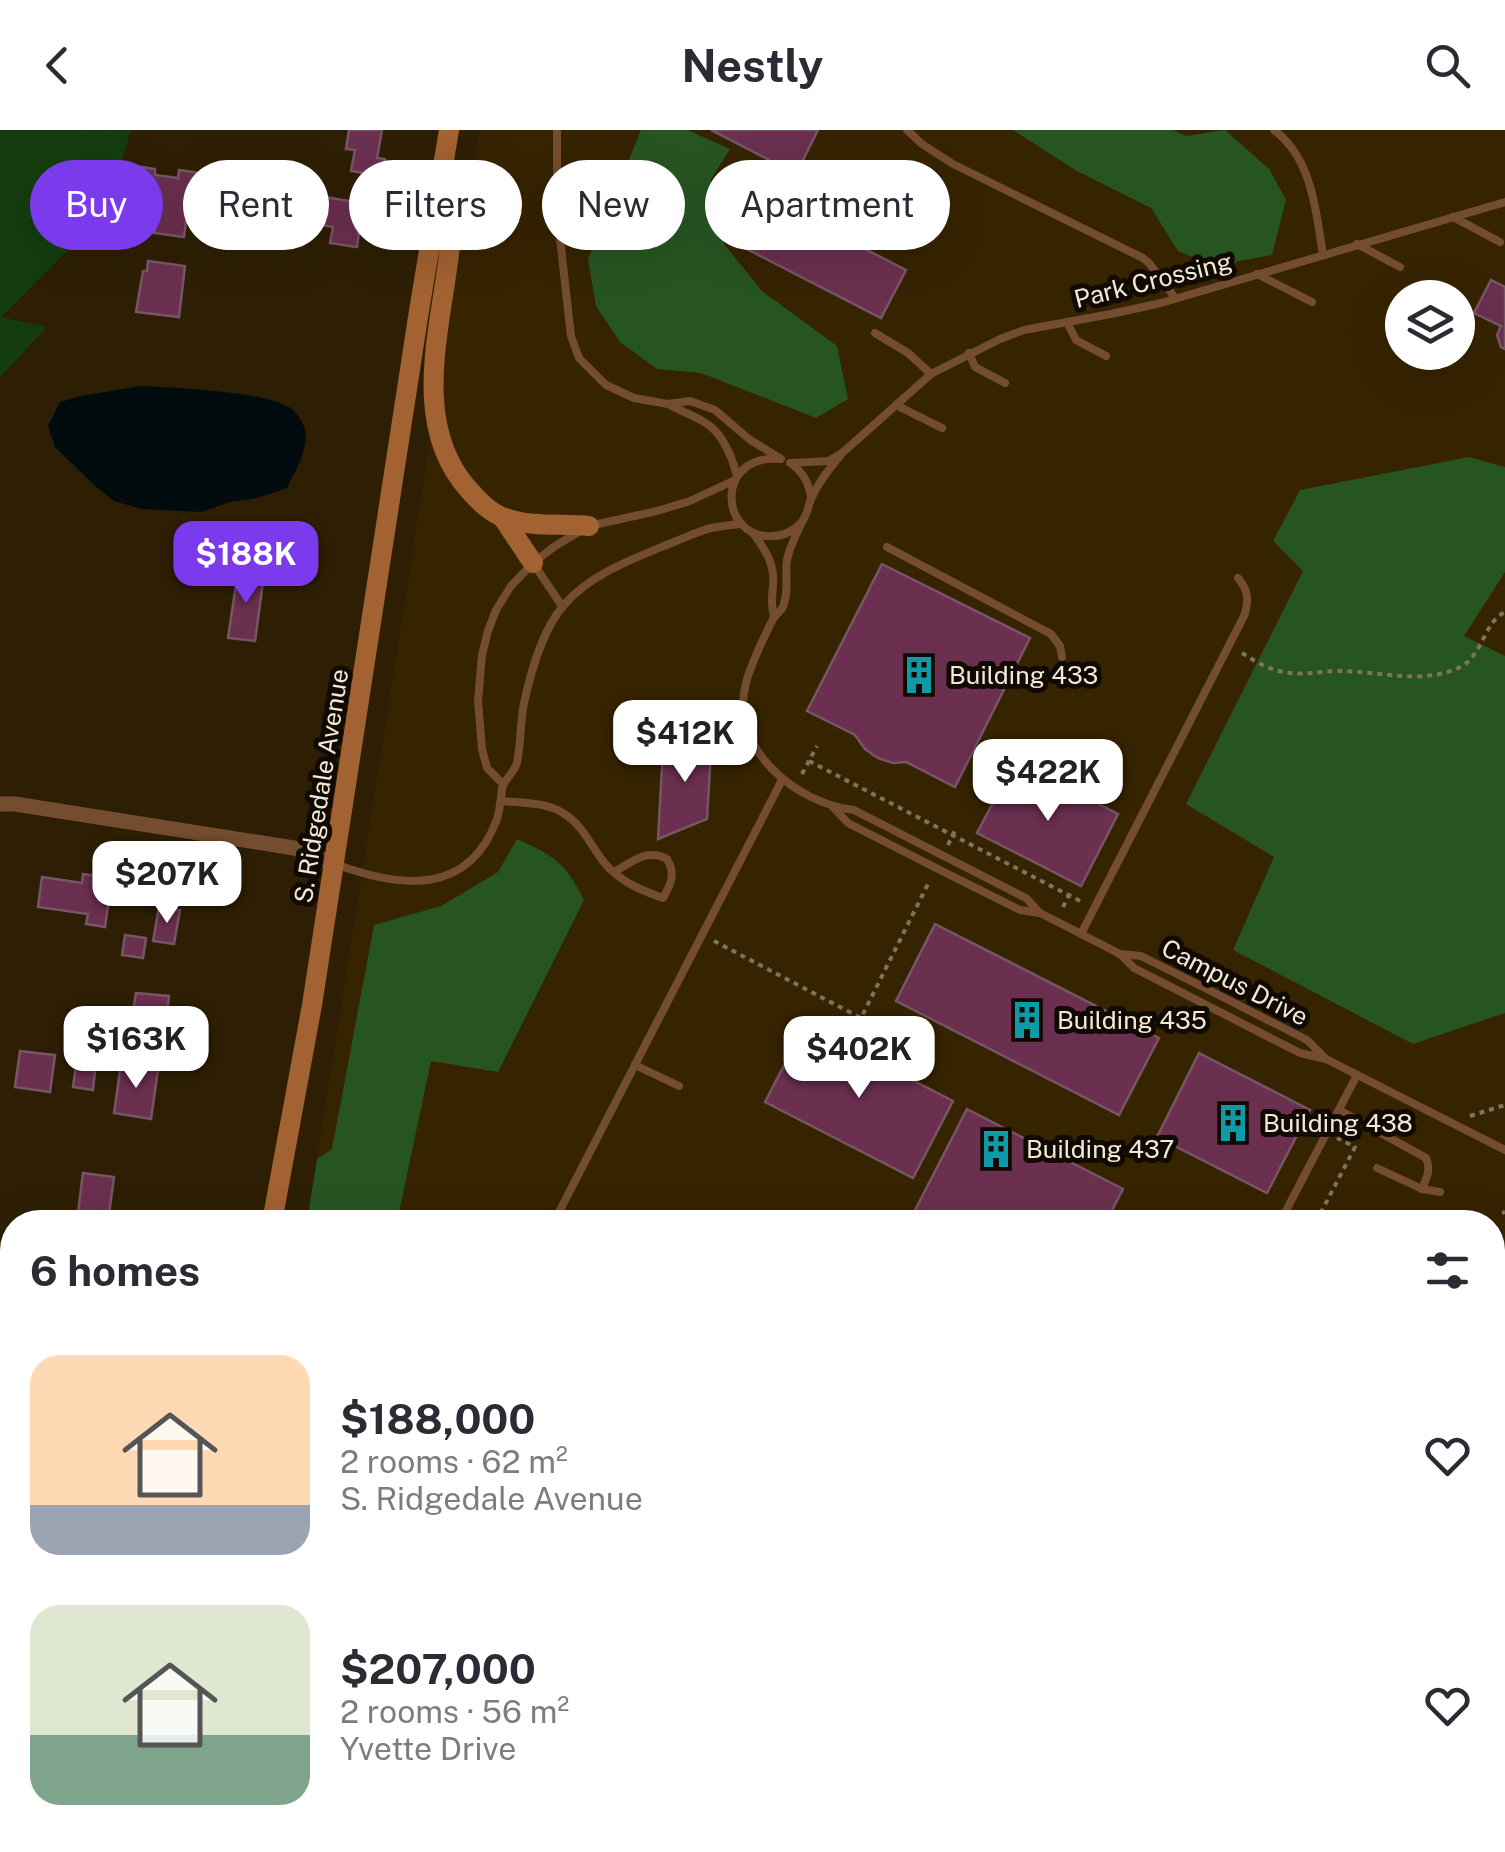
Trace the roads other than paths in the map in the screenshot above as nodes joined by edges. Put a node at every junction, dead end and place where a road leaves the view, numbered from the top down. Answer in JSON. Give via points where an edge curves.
{"nodes":[{"id":1,"x":449,"y":130,"type":"edge"},
{"id":2,"x":557,"y":130,"type":"edge"},
{"id":3,"x":907,"y":130,"type":"edge"},
{"id":4,"x":1274,"y":130,"type":"edge"},
{"id":5,"x":443,"y":160,"type":"edge"},
{"id":6,"x":1505,"y":202,"type":"edge"},
{"id":7,"x":1453,"y":217,"type":"junction"},
{"id":8,"x":1500,"y":242,"type":"dead end"},
{"id":9,"x":1358,"y":244,"type":"junction"},
{"id":10,"x":429,"y":250,"type":"edge"},
{"id":11,"x":449,"y":250,"type":"edge"},
{"id":12,"x":1323,"y":255,"type":"junction"},
{"id":13,"x":1400,"y":267,"type":"dead end"},
{"id":14,"x":1257,"y":274,"type":"junction"},
{"id":15,"x":1176,"y":298,"type":"junction"},
{"id":16,"x":1312,"y":302,"type":"dead end"},
{"id":17,"x":1067,"y":322,"type":"junction"},
{"id":18,"x":875,"y":334,"type":"dead end"},
{"id":19,"x":969,"y":353,"type":"junction"},
{"id":20,"x":1106,"y":356,"type":"dead end"},
{"id":21,"x":931,"y":374,"type":"junction"},
{"id":22,"x":1005,"y":383,"type":"dead end"},
{"id":23,"x":668,"y":404,"type":"junction"},
{"id":24,"x":896,"y":405,"type":"junction"},
{"id":25,"x":942,"y":428,"type":"dead end"},
{"id":26,"x":841,"y":454,"type":"junction"},
{"id":27,"x":785,"y":461,"type":"junction"},
{"id":28,"x":736,"y":478,"type":"junction"},
{"id":29,"x":811,"y":498,"type":"junction"},
{"id":30,"x":503,"y":518,"type":"junction"},
{"id":31,"x":741,"y":524,"type":"junction"},
{"id":32,"x":800,"y":524,"type":"junction"},
{"id":33,"x":590,"y":526,"type":"junction"},
{"id":34,"x":752,"y":532,"type":"junction"},
{"id":35,"x":887,"y":547,"type":"dead end"},
{"id":36,"x":533,"y":563,"type":"junction"},
{"id":37,"x":1238,"y":578,"type":"dead end"},
{"id":38,"x":562,"y":606,"type":"junction"},
{"id":39,"x":774,"y":617,"type":"junction"},
{"id":40,"x":1062,"y":658,"type":"dead end"},
{"id":41,"x":782,"y":780,"type":"junction"},
{"id":42,"x":503,"y":784,"type":"junction"},
{"id":43,"x":501,"y":801,"type":"junction"},
{"id":44,"x":0,"y":804,"type":"edge"},
{"id":45,"x":834,"y":808,"type":"junction"},
{"id":46,"x":333,"y":863,"type":"junction"},
{"id":47,"x":614,"y":872,"type":"junction"},
{"id":48,"x":1040,"y":913,"type":"junction"},
{"id":49,"x":1081,"y":934,"type":"junction"},
{"id":50,"x":1120,"y":954,"type":"junction"},
{"id":51,"x":1326,"y":1059,"type":"junction"},
{"id":52,"x":635,"y":1065,"type":"junction"},
{"id":53,"x":1357,"y":1075,"type":"junction"},
{"id":54,"x":679,"y":1086,"type":"dead end"},
{"id":55,"x":1339,"y":1110,"type":"junction"},
{"id":56,"x":1505,"y":1150,"type":"edge"},
{"id":57,"x":1377,"y":1168,"type":"dead end"},
{"id":58,"x":1422,"y":1188,"type":"junction"},
{"id":59,"x":1440,"y":1192,"type":"dead end"},
{"id":60,"x":274,"y":1210,"type":"edge"},
{"id":61,"x":560,"y":1210,"type":"edge"},
{"id":62,"x":1286,"y":1210,"type":"edge"}],
"edges":[{"from":1,"to":5,"type":"main road","name":"S. Ridgedale Avenue"},
{"from":2,"to":23,"type":"lane","via":[[557,212],[575,347],[606,385]]},
{"from":3,"to":15,"type":"lane","via":[[953,164],[1143,258]]},
{"from":4,"to":12,"type":"lane","via":[[1290,142],[1315,200]]},
{"from":6,"to":7,"type":"lane","name":"Park Crossing"},
{"from":7,"to":8,"type":"lane"},
{"from":7,"to":9,"type":"lane","name":"Park Crossing"},
{"from":9,"to":12,"type":"lane","name":"Park Crossing"},
{"from":9,"to":13,"type":"lane"},
{"from":10,"to":46,"type":"main road","name":"S. Ridgedale Avenue"},
{"from":11,"to":30,"type":"main road","via":[[435,406],[442,441],[464,486]]},
{"from":12,"to":14,"type":"lane","name":"Park Crossing"},
{"from":14,"to":15,"type":"lane","name":"Park Crossing"},
{"from":14,"to":16,"type":"lane"},
{"from":15,"to":17,"type":"lane","name":"Park Crossing"},
{"from":17,"to":19,"type":"lane","name":"Park Crossing","via":[[1024,330]]},
{"from":17,"to":20,"type":"lane","via":[[1076,340]]},
{"from":18,"to":21,"type":"lane"},
{"from":19,"to":21,"type":"lane","name":"Park Crossing"},
{"from":19,"to":22,"type":"lane","via":[[976,368]]},
{"from":21,"to":24,"type":"lane","name":"Park Crossing"},
{"from":23,"to":27,"type":"lane","via":[[690,401],[716,410]]},
{"from":23,"to":28,"type":"lane","via":[[718,433]]},
{"from":24,"to":25,"type":"lane"},
{"from":24,"to":26,"type":"lane","name":"Park Crossing"},
{"from":26,"to":27,"type":"lane"},
{"from":26,"to":29,"type":"lane","name":"Park Crossing"},
{"from":27,"to":28,"type":"lane","via":[[765,458]]},
{"from":27,"to":29,"type":"lane","via":[[803,474]]},
{"from":28,"to":31,"type":"lane","via":[[731,500]]},
{"from":28,"to":33,"type":"lane","via":[[657,512]]},
{"from":29,"to":32,"type":"lane"},
{"from":30,"to":33,"type":"main road"},
{"from":30,"to":36,"type":"main road"},
{"from":31,"to":34,"type":"lane"},
{"from":31,"to":38,"type":"lane","via":[[709,528],[642,555]]},
{"from":32,"to":34,"type":"lane","via":[[777,536]]},
{"from":32,"to":39,"type":"lane","name":"Campus Drive","via":[[787,559],[783,607]]},
{"from":33,"to":36,"type":"lane"},
{"from":34,"to":39,"type":"lane","name":"Campus Drive","via":[[774,575]]},
{"from":35,"to":40,"type":"lane","via":[[1052,634]]},
{"from":36,"to":38,"type":"lane"},
{"from":36,"to":42,"type":"lane","via":[[496,610],[482,655],[482,750],[487,768]]},
{"from":37,"to":49,"type":"lane","via":[[1248,599],[1245,614]]},
{"from":38,"to":42,"type":"lane","via":[[535,664],[516,768]]},
{"from":39,"to":41,"type":"lane","name":"Campus Drive","via":[[746,681],[744,709],[752,738]]},
{"from":41,"to":45,"type":"lane","name":"Campus Drive"},
{"from":41,"to":52,"type":"lane"},
{"from":42,"to":43,"type":"lane"},
{"from":43,"to":46,"type":"lane","via":[[481,847],[447,875],[398,882]]},
{"from":43,"to":47,"type":"lane","via":[[562,812]]},
{"from":44,"to":46,"type":"street","via":[[294,848]]},
{"from":45,"to":48,"type":"lane","name":"Campus Drive","via":[[901,850],[1020,910]]},
{"from":45,"to":48,"type":"lane","name":"Campus Drive","via":[[854,810],[907,837],[1026,898]]},
{"from":46,"to":60,"type":"main road","name":"S. Ridgedale Avenue"},
{"from":47,"to":47,"type":"lane","via":[[663,898],[672,867],[662,855],[643,855]]},
{"from":48,"to":49,"type":"lane","name":"Campus Drive"},
{"from":49,"to":50,"type":"lane","name":"Campus Drive"},
{"from":50,"to":51,"type":"lane","name":"Campus Drive","via":[[1168,986],[1300,1053]]},
{"from":50,"to":51,"type":"lane","name":"Campus Drive","via":[[1141,956],[1307,1040]]},
{"from":51,"to":53,"type":"lane","name":"Campus Drive"},
{"from":52,"to":54,"type":"lane"},
{"from":52,"to":61,"type":"lane"},
{"from":53,"to":55,"type":"lane"},
{"from":53,"to":56,"type":"lane","name":"Campus Drive"},
{"from":55,"to":58,"type":"lane","via":[[1426,1158]]},
{"from":55,"to":62,"type":"lane"},
{"from":57,"to":58,"type":"lane"},
{"from":58,"to":59,"type":"lane"}]}
